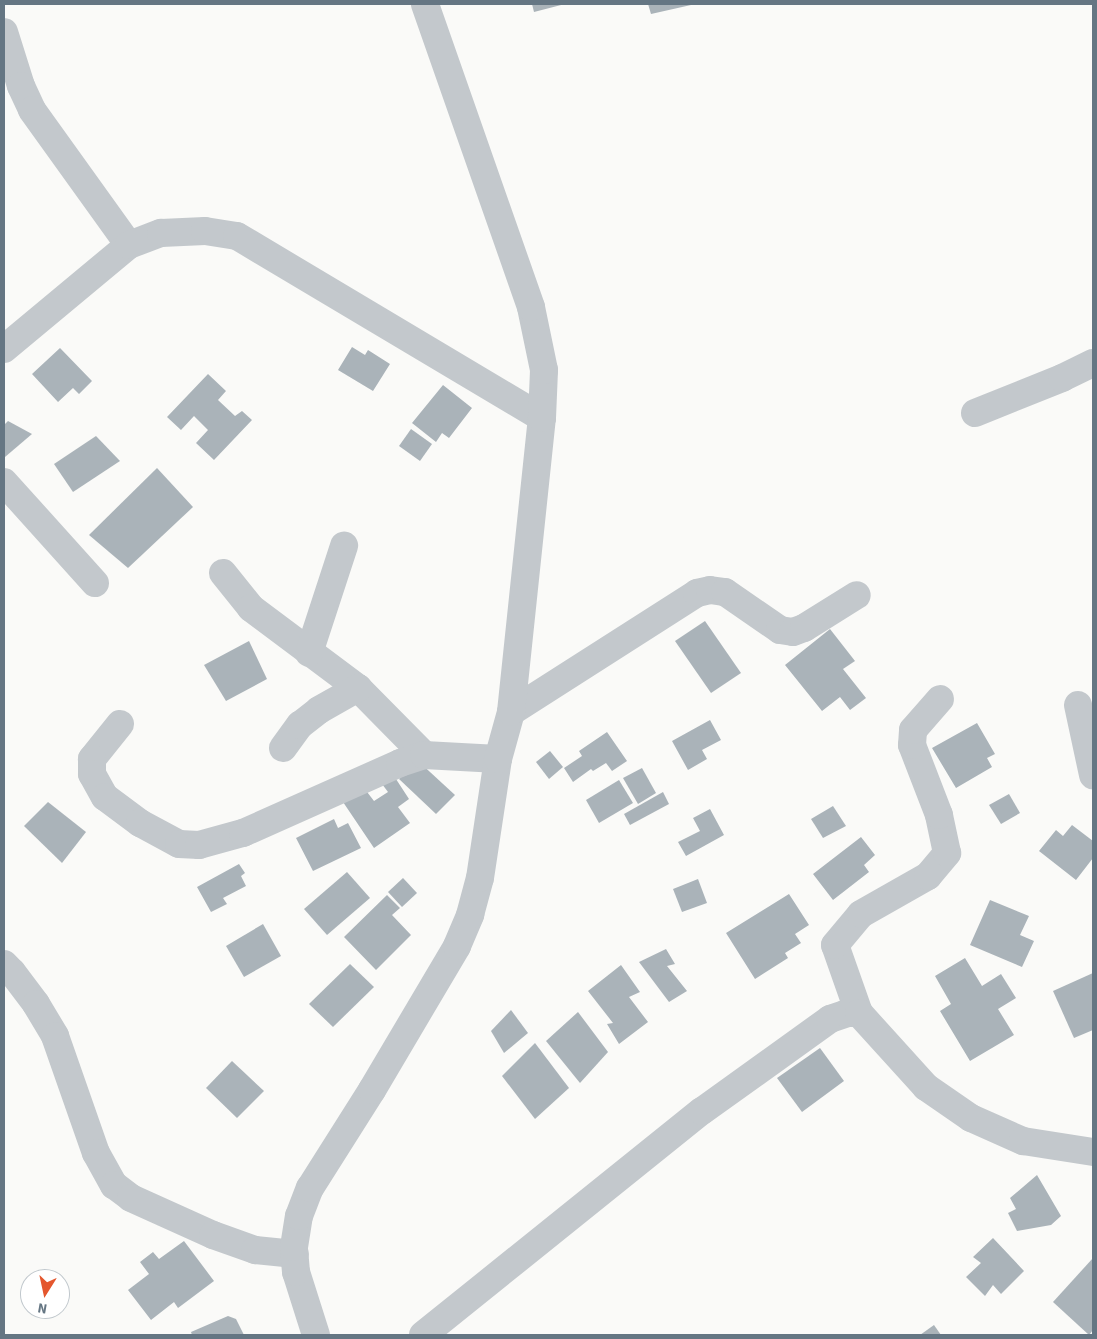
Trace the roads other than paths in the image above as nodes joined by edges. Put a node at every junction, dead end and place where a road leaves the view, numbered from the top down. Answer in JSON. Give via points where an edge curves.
{"nodes":[{"id":1,"x":424,"y":4,"type":"edge"},
{"id":2,"x":4,"y":32,"type":"edge"},
{"id":3,"x":129,"y":245,"type":"junction"},
{"id":4,"x":4,"y":349,"type":"edge"},
{"id":5,"x":1093,"y":363,"type":"edge"},
{"id":6,"x":975,"y":413,"type":"dead end"},
{"id":7,"x":542,"y":418,"type":"junction"},
{"id":8,"x":4,"y":482,"type":"edge"},
{"id":9,"x":344,"y":546,"type":"dead end"},
{"id":10,"x":223,"y":573,"type":"dead end"},
{"id":11,"x":95,"y":583,"type":"dead end"},
{"id":12,"x":857,"y":595,"type":"dead end"},
{"id":13,"x":308,"y":653,"type":"junction"},
{"id":14,"x":358,"y":688,"type":"junction"},
{"id":15,"x":940,"y":699,"type":"dead end"},
{"id":16,"x":1078,"y":705,"type":"dead end"},
{"id":17,"x":511,"y":712,"type":"junction"},
{"id":18,"x":120,"y":724,"type":"dead end"},
{"id":19,"x":283,"y":748,"type":"dead end"},
{"id":20,"x":424,"y":755,"type":"junction"},
{"id":21,"x":498,"y":760,"type":"junction"},
{"id":22,"x":1093,"y":775,"type":"edge"},
{"id":23,"x":4,"y":964,"type":"edge"},
{"id":24,"x":859,"y":1013,"type":"junction"},
{"id":25,"x":1093,"y":1152,"type":"edge"},
{"id":26,"x":294,"y":1254,"type":"junction"},
{"id":27,"x":316,"y":1335,"type":"edge"},
{"id":28,"x":422,"y":1335,"type":"edge"}],
"edges":[{"from":1,"to":7,"type":"street","via":[[532,307],[544,370]]},
{"from":2,"to":3,"type":"street","via":[[32,110]]},
{"from":3,"to":4,"type":"street"},
{"from":3,"to":7,"type":"street","via":[[161,233],[205,230],[238,236]]},
{"from":5,"to":6,"type":"street"},
{"from":7,"to":17,"type":"street"},
{"from":8,"to":11,"type":"street"},
{"from":9,"to":13,"type":"street"},
{"from":10,"to":13,"type":"street","via":[[251,608]]},
{"from":12,"to":17,"type":"street","via":[[792,632],[780,630],[726,592],[710,590],[697,593]]},
{"from":13,"to":14,"type":"street"},
{"from":14,"to":19,"type":"street","via":[[307,720]]},
{"from":14,"to":20,"type":"street"},
{"from":15,"to":24,"type":"street","via":[[913,730],[912,745],[939,815],[947,852],[928,876],[861,914],[835,945]]},
{"from":16,"to":22,"type":"street"},
{"from":17,"to":21,"type":"street"},
{"from":18,"to":20,"type":"street","via":[[92,759],[92,774],[105,797],[140,823],[179,844],[199,845],[243,833]]},
{"from":20,"to":21,"type":"street"},
{"from":21,"to":26,"type":"street","via":[[480,878],[470,915],[457,946],[310,1188],[299,1216]]},
{"from":23,"to":26,"type":"street","via":[[36,1004],[55,1036],[96,1153],[114,1185],[131,1198],[213,1235],[255,1250]]},
{"from":24,"to":25,"type":"street","via":[[926,1087],[971,1118],[1023,1141]]},
{"from":24,"to":28,"type":"street","via":[[830,1019],[737,1085]]},
{"from":26,"to":27,"type":"street","via":[[296,1272]]}]}
